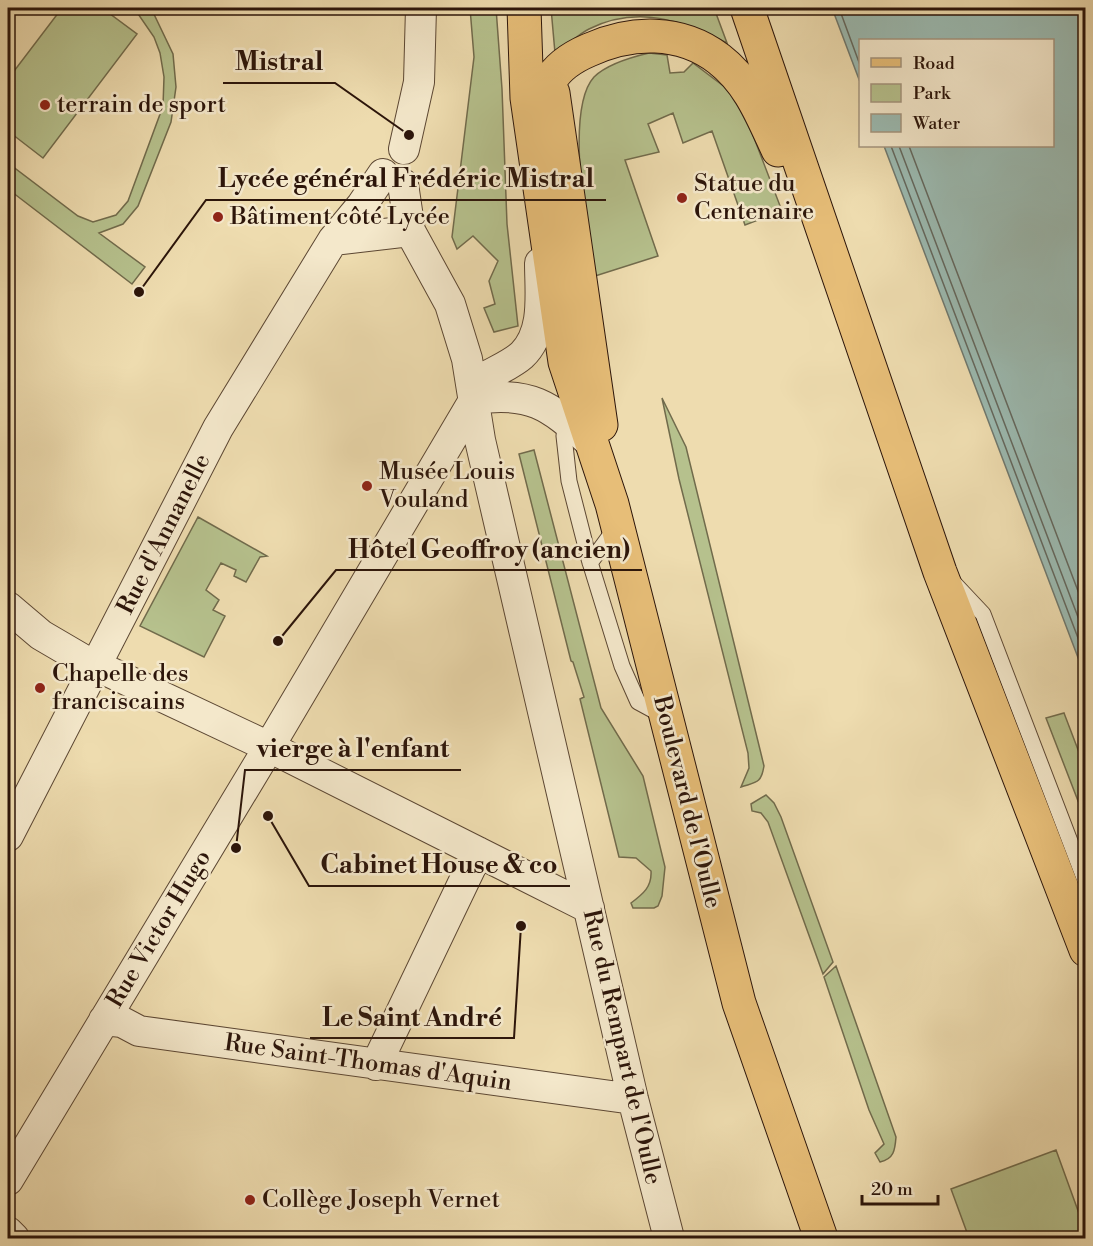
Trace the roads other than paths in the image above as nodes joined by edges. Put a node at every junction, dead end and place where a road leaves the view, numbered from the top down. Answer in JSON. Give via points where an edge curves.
{"nodes":[{"id":1,"x":421,"y":8,"type":"edge"},
{"id":2,"x":524,"y":8,"type":"edge"},
{"id":3,"x":541,"y":8,"type":"edge"},
{"id":4,"x":747,"y":8,"type":"edge"},
{"id":5,"x":601,"y":44,"type":"junction"},
{"id":6,"x":551,"y":79,"type":"junction"},
{"id":7,"x":561,"y":145,"type":"junction"},
{"id":8,"x":537,"y":171,"type":"junction"},
{"id":9,"x":393,"y":179,"type":"junction"},
{"id":10,"x":541,"y":206,"type":"junction"},
{"id":11,"x":410,"y":231,"type":"junction"},
{"id":12,"x":333,"y":240,"type":"junction"},
{"id":13,"x":840,"y":275,"type":"junction"},
{"id":14,"x":578,"y":358,"type":"junction"},
{"id":15,"x":475,"y":399,"type":"junction"},
{"id":16,"x":576,"y":418,"type":"junction"},
{"id":17,"x":614,"y":515,"type":"junction"},
{"id":18,"x":590,"y":563,"type":"junction"},
{"id":19,"x":940,"y":572,"type":"junction"},
{"id":20,"x":8,"y":607,"type":"edge"},
{"id":21,"x":96,"y":665,"type":"junction"},
{"id":22,"x":665,"y":716,"type":"junction"},
{"id":23,"x":269,"y":747,"type":"junction"},
{"id":24,"x":8,"y":836,"type":"edge"},
{"id":25,"x":478,"y":852,"type":"junction"},
{"id":26,"x":1086,"y":883,"type":"edge"},
{"id":27,"x":589,"y":908,"type":"junction"},
{"id":28,"x":1086,"y":950,"type":"edge"},
{"id":29,"x":104,"y":1020,"type":"junction"},
{"id":30,"x":376,"y":1065,"type":"junction"},
{"id":31,"x":633,"y":1099,"type":"junction"},
{"id":32,"x":8,"y":1180,"type":"edge"},
{"id":33,"x":8,"y":1232,"type":"edge"},
{"id":34,"x":14,"y":1239,"type":"edge"},
{"id":35,"x":669,"y":1239,"type":"edge"},
{"id":36,"x":821,"y":1239,"type":"edge"}],
"edges":[{"from":1,"to":9,"type":"street","name":"Rue d'Annanelle","via":[[419,82],[404,149],[414,156],[417,167],[413,178]]},
{"from":2,"to":8,"type":"main road","via":[[527,98]]},
{"from":3,"to":6,"type":"main road"},
{"from":4,"to":13,"type":"main road"},
{"from":5,"to":6,"type":"main road","via":[[575,56]]},
{"from":5,"to":7,"type":"main road","via":[[570,90]]},
{"from":5,"to":13,"type":"main road","via":[[644,34],[669,37],[718,58],[745,83]]},
{"from":6,"to":7,"type":"main road"},
{"from":6,"to":8,"type":"main road","via":[[542,100]]},
{"from":7,"to":14,"type":"main road"},
{"from":8,"to":10,"type":"main road"},
{"from":9,"to":11,"type":"street"},
{"from":9,"to":12,"type":"street","name":"Rue d'Annanelle","via":[[363,205]]},
{"from":10,"to":14,"type":"main road"},
{"from":10,"to":15,"type":"street","name":"Rue Victor Hugo","via":[[540,319],[531,344],[521,356],[489,375]]},
{"from":11,"to":12,"type":"street"},
{"from":11,"to":15,"type":"street","name":"Rue du Rempart de l'Oulle","via":[[450,304]]},
{"from":12,"to":21,"type":"street","name":"Rue d'Annanelle","via":[[218,428]]},
{"from":13,"to":19,"type":"main road"},
{"from":14,"to":16,"type":"main road","name":"Boulevard de l'Oulle"},
{"from":14,"to":17,"type":"main road"},
{"from":15,"to":16,"type":"street","via":[[529,398]]},
{"from":15,"to":23,"type":"street","name":"Rue Victor Hugo"},
{"from":15,"to":27,"type":"street","name":"Rue du Rempart de l'Oulle","via":[[480,440]]},
{"from":16,"to":17,"type":"main road","name":"Boulevard de l'Oulle"},
{"from":16,"to":18,"type":"lane","via":[[564,436],[569,481]]},
{"from":17,"to":18,"type":"lane"},
{"from":17,"to":22,"type":"main road","name":"Boulevard de l'Oulle"},
{"from":18,"to":22,"type":"lane","via":[[622,666],[638,702]]},
{"from":19,"to":26,"type":"lane","via":[[964,591],[983,614]]},
{"from":19,"to":28,"type":"main road"},
{"from":20,"to":21,"type":"street","via":[[42,636]]},
{"from":21,"to":23,"type":"street"},
{"from":21,"to":24,"type":"street","name":"Rue d'Annanelle"},
{"from":22,"to":36,"type":"main road","name":"Boulevard de l'Oulle","via":[[739,1004]]},
{"from":23,"to":25,"type":"street"},
{"from":23,"to":29,"type":"street","name":"Rue Victor Hugo"},
{"from":25,"to":27,"type":"street"},
{"from":25,"to":30,"type":"street"},
{"from":27,"to":31,"type":"street","name":"Rue du Rempart de l'Oulle"},
{"from":29,"to":30,"type":"street","name":"Rue Saint-Thomas d'Aquin","via":[[122,1022],[140,1031]]},
{"from":29,"to":32,"type":"street","name":"Rue Victor Hugo"},
{"from":30,"to":31,"type":"street","name":"Rue Saint-Thomas d'Aquin"},
{"from":31,"to":35,"type":"street","name":"Rue du Rempart de l'Oulle"},
{"from":33,"to":34,"type":"street"}]}
